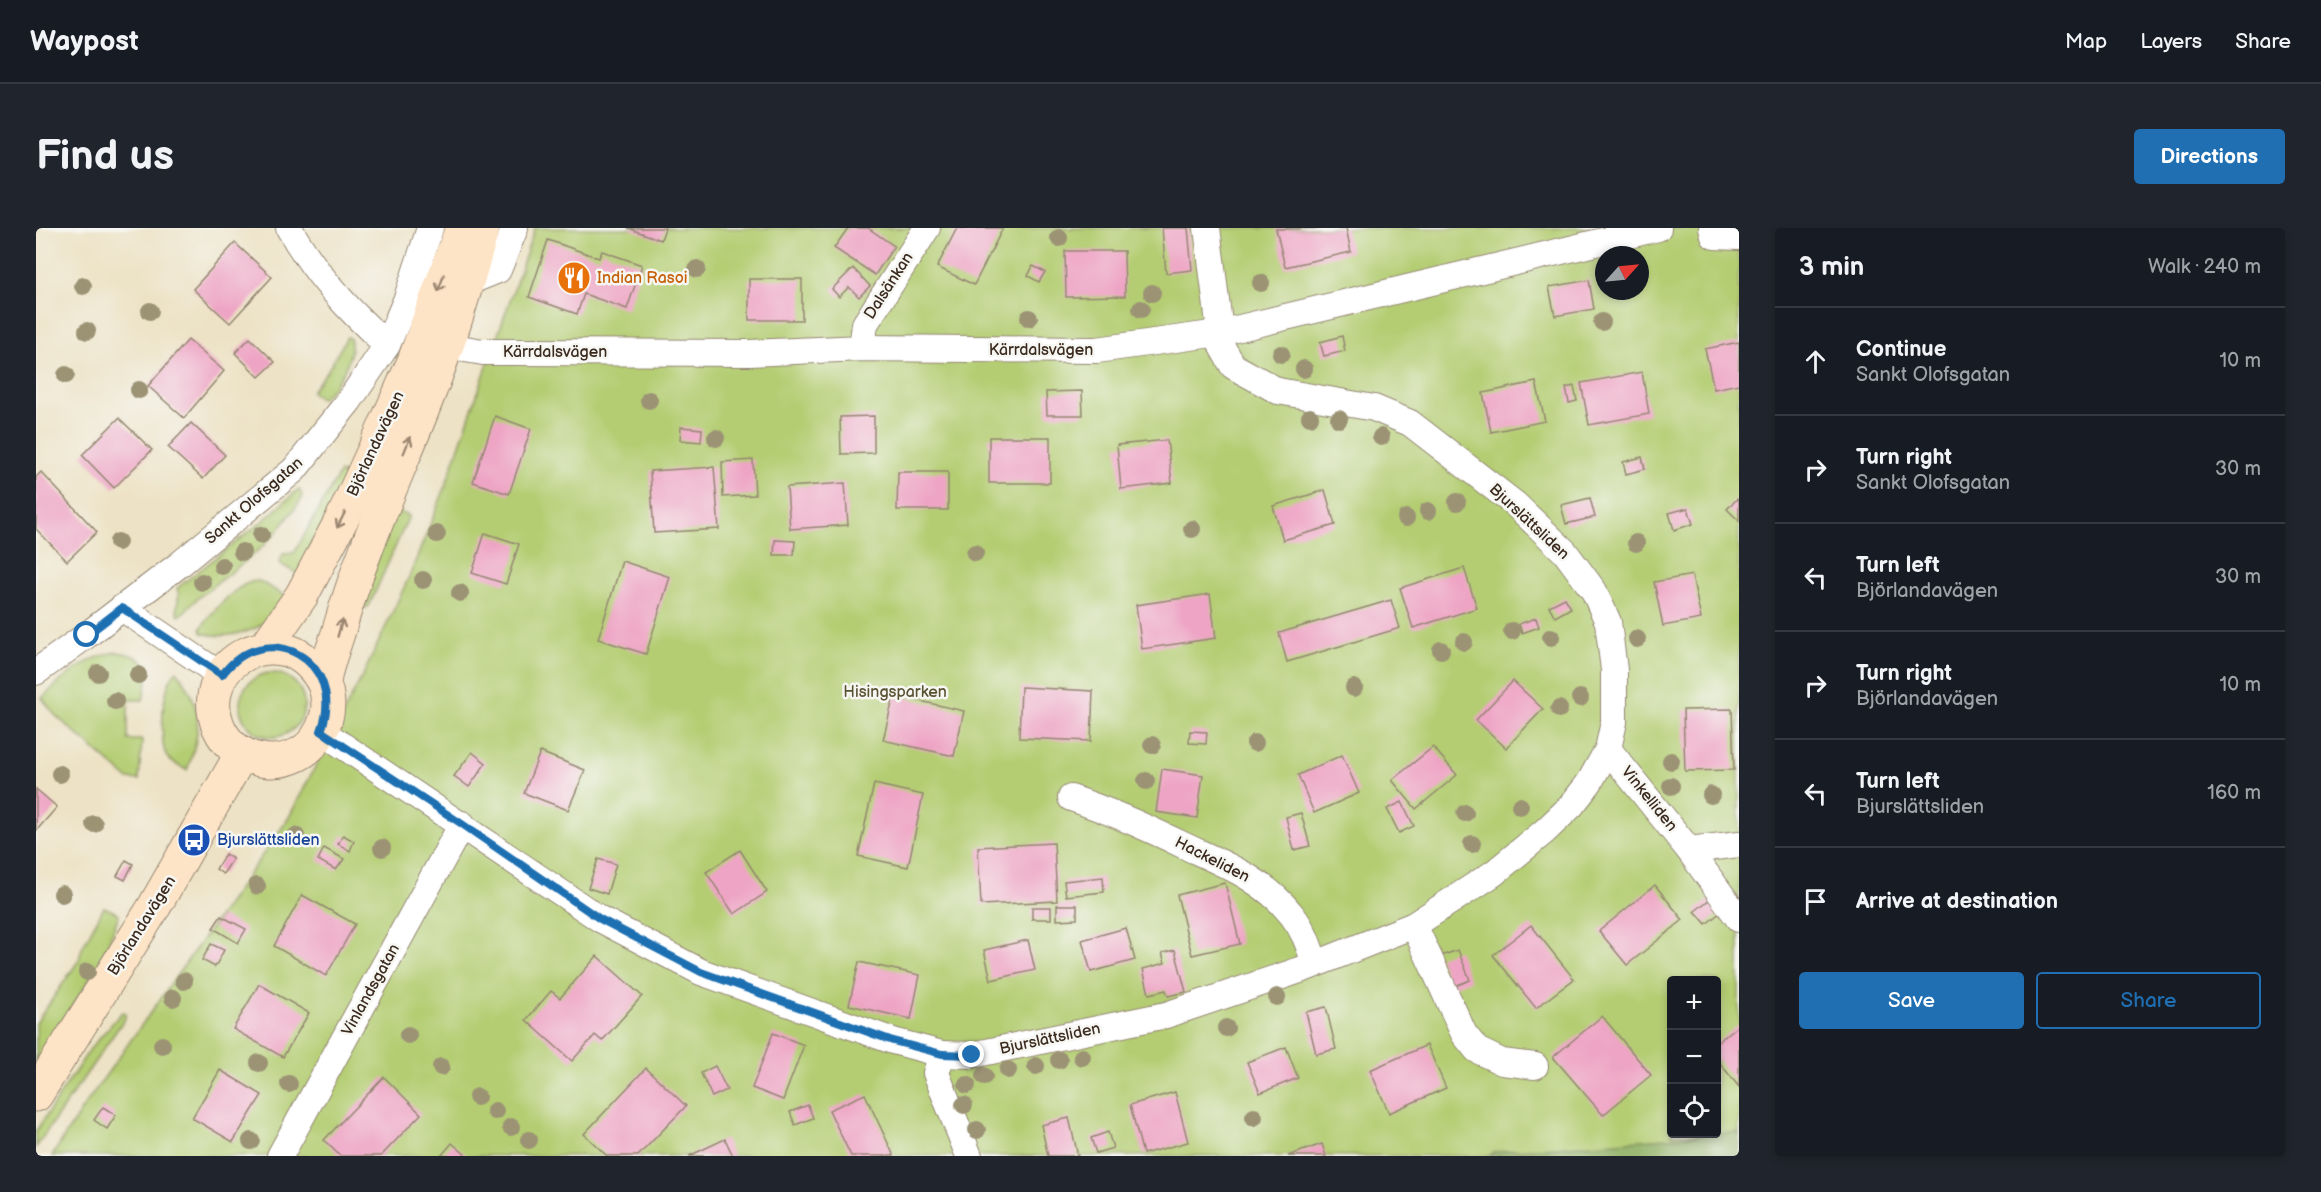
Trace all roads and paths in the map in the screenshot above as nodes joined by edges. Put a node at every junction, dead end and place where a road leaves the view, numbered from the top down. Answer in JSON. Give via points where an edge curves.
{"nodes":[{"id":1,"x":289,"y":228,"type":"edge"},
{"id":2,"x":430,"y":228,"type":"edge"},
{"id":3,"x":462,"y":228,"type":"edge"},
{"id":4,"x":483,"y":228,"type":"edge"},
{"id":5,"x":515,"y":228,"type":"edge"},
{"id":6,"x":927,"y":228,"type":"edge"},
{"id":7,"x":1207,"y":228,"type":"edge"},
{"id":8,"x":1658,"y":228,"type":"edge"},
{"id":9,"x":1712,"y":228,"type":"edge"},
{"id":10,"x":1739,"y":237,"type":"edge"},
{"id":11,"x":466,"y":284,"type":"junction"},
{"id":12,"x":1219,"y":333,"type":"junction"},
{"id":13,"x":447,"y":346,"type":"junction"},
{"id":14,"x":862,"y":348,"type":"junction"},
{"id":15,"x":401,"y":353,"type":"junction"},
{"id":16,"x":122,"y":608,"type":"junction"},
{"id":17,"x":265,"y":648,"type":"junction"},
{"id":18,"x":36,"y":672,"type":"edge"},
{"id":19,"x":222,"y":675,"type":"junction"},
{"id":20,"x":324,"y":684,"type":"junction"},
{"id":21,"x":321,"y":731,"type":"junction"},
{"id":22,"x":1608,"y":749,"type":"junction"},
{"id":23,"x":242,"y":753,"type":"junction"},
{"id":24,"x":1071,"y":798,"type":"dead end"},
{"id":25,"x":462,"y":824,"type":"junction"},
{"id":26,"x":1739,"y":844,"type":"edge"},
{"id":27,"x":1689,"y":850,"type":"junction"},
{"id":28,"x":1739,"y":919,"type":"edge"},
{"id":29,"x":1414,"y":925,"type":"junction"},
{"id":30,"x":1316,"y":964,"type":"junction"},
{"id":31,"x":942,"y":1054,"type":"junction"},
{"id":32,"x":1535,"y":1066,"type":"dead end"},
{"id":33,"x":36,"y":1095,"type":"edge"},
{"id":34,"x":280,"y":1156,"type":"edge"},
{"id":35,"x":969,"y":1156,"type":"edge"}],
"edges":[{"from":1,"to":15,"type":"street","via":[[331,290],[356,317]]},
{"from":2,"to":15,"type":"street","name":"Björlandavägen","via":[[406,298]]},
{"from":3,"to":15,"type":"street","name":"Björlandavägen","one_way":true},
{"from":4,"to":11,"type":"street","name":"Björlandavägen"},
{"from":5,"to":11,"type":"street","via":[[498,270]]},
{"from":6,"to":14,"type":"street","name":"Dalsänkan","via":[[865,324]]},
{"from":7,"to":12,"type":"street","name":"Bjurslättsliden"},
{"from":8,"to":12,"type":"street","name":"Kärrdalsvägen"},
{"from":9,"to":10,"type":"street","via":[[1714,236]]},
{"from":11,"to":13,"type":"street","name":"Björlandavägen"},
{"from":12,"to":14,"type":"street","name":"Kärrdalsvägen","via":[[1097,350]]},
{"from":12,"to":22,"type":"street","name":"Bjurslättsliden","via":[[1233,366],[1278,391],[1374,408],[1410,423],[1515,504],[1565,552],[1594,591],[1608,622],[1614,670],[1614,722]]},
{"from":13,"to":14,"type":"street","name":"Kärrdalsvägen","via":[[496,352],[750,353]]},
{"from":13,"to":15,"type":"street"},
{"from":20,"to":13,"type":"street","name":"Björlandavägen","one_way":true,"via":[[376,524]]},
{"from":15,"to":16,"type":"street","name":"Sankt Olofsgatan","via":[[349,401],[294,470]]},
{"from":15,"to":17,"type":"street","name":"Björlandavägen","one_way":true,"via":[[345,513],[302,595]]},
{"from":16,"to":18,"type":"street","name":"Sankt Olofsgatan"},
{"from":16,"to":19,"type":"street"},
{"from":17,"to":19,"type":"street","via":[[236,659]]},
{"from":17,"to":20,"type":"street","via":[[290,650],[301,656]]},
{"from":19,"to":23,"type":"street","via":[[215,696],[216,718],[225,738]]},
{"from":20,"to":21,"type":"street","name":"Björlandavägen","via":[[328,708]]},
{"from":21,"to":23,"type":"street","via":[[307,749],[286,759],[263,761]]},
{"from":21,"to":25,"type":"street","name":"Bjurslättsliden"},
{"from":22,"to":27,"type":"street","name":"Vinkelliden"},
{"from":22,"to":29,"type":"street","name":"Bjurslättsliden","via":[[1589,783],[1545,831],[1494,873]]},
{"from":23,"to":33,"type":"street","name":"Björlandavägen","via":[[154,907]]},
{"from":24,"to":30,"type":"street","name":"Hackeliden","via":[[1143,826],[1244,874],[1274,895],[1292,914],[1304,931]]},
{"from":25,"to":31,"type":"street","name":"Bjurslättsliden","via":[[600,919],[701,972],[893,1041]]},
{"from":25,"to":34,"type":"street","name":"Vinlandsgatan"},
{"from":26,"to":27,"type":"street"},
{"from":27,"to":28,"type":"street","name":"Vinkelliden"},
{"from":29,"to":30,"type":"street","name":"Bjurslättsliden"},
{"from":29,"to":32,"type":"street","via":[[1464,1034],[1477,1050],[1502,1062]]},
{"from":30,"to":31,"type":"street","name":"Bjurslättsliden","via":[[1166,1015],[972,1055]]},
{"from":31,"to":35,"type":"street","via":[[936,1073]]}]}
